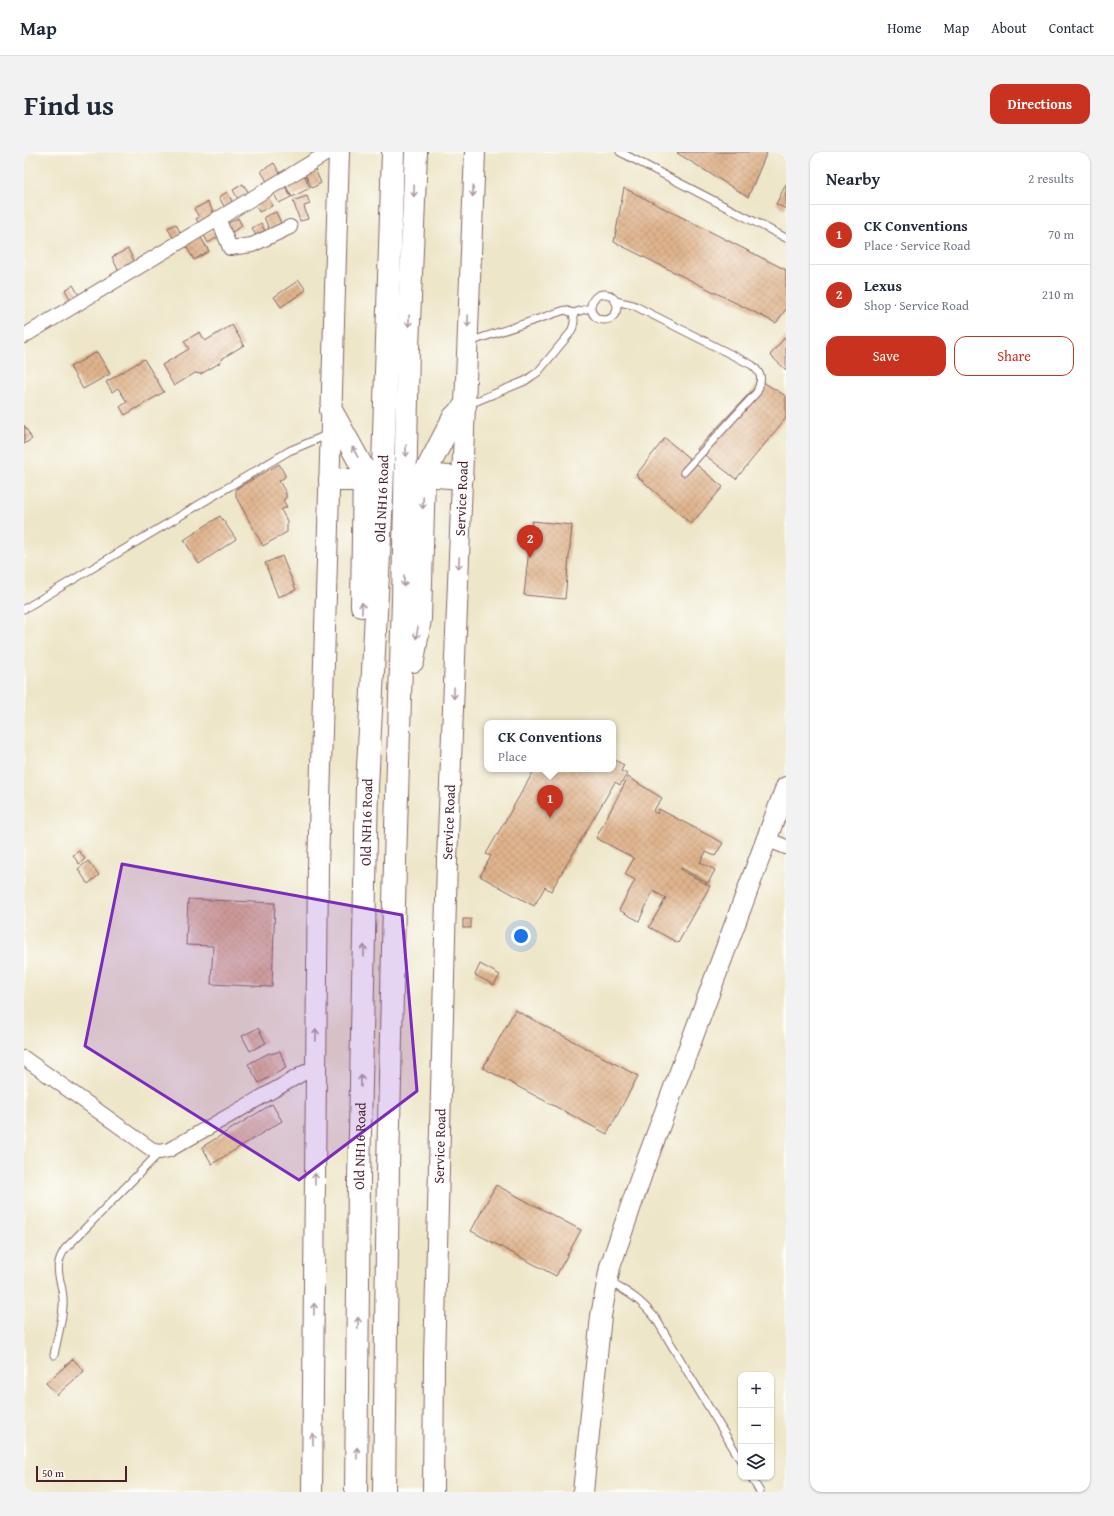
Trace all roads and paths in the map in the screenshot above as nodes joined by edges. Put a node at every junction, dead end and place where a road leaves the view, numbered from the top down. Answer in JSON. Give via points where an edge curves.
{"nodes":[{"id":1,"x":393,"y":152,"type":"edge"},
{"id":2,"x":416,"y":152,"type":"edge"},
{"id":3,"x":475,"y":152,"type":"edge"},
{"id":4,"x":620,"y":152,"type":"edge"},
{"id":5,"x":329,"y":153,"type":"edge"},
{"id":6,"x":218,"y":218,"type":"junction"},
{"id":7,"x":290,"y":227,"type":"dead end"},
{"id":8,"x":786,"y":238,"type":"edge"},
{"id":9,"x":615,"y":301,"type":"junction"},
{"id":10,"x":590,"y":308,"type":"junction"},
{"id":11,"x":573,"y":313,"type":"junction"},
{"id":12,"x":24,"y":336,"type":"edge"},
{"id":13,"x":467,"y":342,"type":"junction"},
{"id":14,"x":465,"y":406,"type":"junction"},
{"id":15,"x":331,"y":410,"type":"junction"},
{"id":16,"x":331,"y":433,"type":"junction"},
{"id":17,"x":684,"y":472,"type":"dead end"},
{"id":18,"x":424,"y":475,"type":"junction"},
{"id":19,"x":462,"y":478,"type":"junction"},
{"id":20,"x":330,"y":480,"type":"junction"},
{"id":21,"x":364,"y":480,"type":"junction"},
{"id":22,"x":24,"y":609,"type":"edge"},
{"id":23,"x":398,"y":754,"type":"junction"},
{"id":24,"x":786,"y":786,"type":"edge"},
{"id":25,"x":367,"y":787,"type":"junction"},
{"id":26,"x":766,"y":840,"type":"junction"},
{"id":27,"x":786,"y":847,"type":"edge"},
{"id":28,"x":24,"y":1058,"type":"edge"},
{"id":29,"x":316,"y":1066,"type":"junction"},
{"id":30,"x":160,"y":1152,"type":"junction"},
{"id":31,"x":607,"y":1282,"type":"junction"},
{"id":32,"x":54,"y":1355,"type":"dead end"},
{"id":33,"x":738,"y":1456,"type":"edge"},
{"id":34,"x":753,"y":1480,"type":"edge"},
{"id":35,"x":312,"y":1492,"type":"edge"},
{"id":36,"x":356,"y":1492,"type":"edge"},
{"id":37,"x":384,"y":1492,"type":"edge"},
{"id":38,"x":433,"y":1492,"type":"edge"},
{"id":39,"x":583,"y":1492,"type":"edge"},
{"id":40,"x":760,"y":1492,"type":"edge"}],
"edges":[{"from":1,"to":25,"type":"main road","name":"Old NH16 Road","via":[[382,498]]},
{"from":2,"to":23,"type":"main road","name":"Old NH16 Road","one_way":true,"via":[[408,347]]},
{"from":3,"to":13,"type":"street","name":"Service Road","one_way":true},
{"from":4,"to":8,"type":"lane"},
{"from":5,"to":6,"type":"street"},
{"from":5,"to":15,"type":"street"},
{"from":6,"to":7,"type":"street","via":[[230,248],[252,245]]},
{"from":6,"to":12,"type":"street"},
{"from":9,"to":10,"type":"lane","via":[[607,294],[602,294],[596,297]]},
{"from":9,"to":10,"type":"lane","via":[[616,311],[608,320],[597,318]]},
{"from":9,"to":17,"type":"lane","via":[[633,305],[752,365],[760,373],[761,381],[757,392]]},
{"from":10,"to":11,"type":"lane"},
{"from":11,"to":13,"type":"lane","via":[[565,310]]},
{"from":11,"to":14,"type":"lane","via":[[574,325],[571,332],[538,372],[525,381]]},
{"from":13,"to":14,"type":"street","name":"Service Road"},
{"from":14,"to":18,"type":"main road","via":[[454,417]]},
{"from":14,"to":19,"type":"street","name":"Service Road"},
{"from":15,"to":16,"type":"street"},
{"from":21,"to":15,"type":"main road","one_way":true,"via":[[364,470]]},
{"from":16,"to":20,"type":"street"},
{"from":16,"to":22,"type":"lane","via":[[289,451]]},
{"from":18,"to":19,"type":"main road"},
{"from":18,"to":23,"type":"main road","one_way":true,"via":[[420,618]]},
{"from":19,"to":38,"type":"street","name":"Service Road","one_way":true,"via":[[447,861]]},
{"from":20,"to":21,"type":"main road"},
{"from":29,"to":20,"type":"street","one_way":true,"via":[[318,867]]},
{"from":25,"to":21,"type":"main road","one_way":true,"via":[[362,624]]},
{"from":23,"to":37,"type":"main road","name":"Old NH16 Road","via":[[388,1167]]},
{"from":24,"to":26,"type":"street"},
{"from":36,"to":25,"type":"main road","name":"Old NH16 Road","one_way":true},
{"from":26,"to":27,"type":"street"},
{"from":26,"to":31,"type":"street","via":[[644,1168]]},
{"from":28,"to":30,"type":"street","via":[[154,1151]]},
{"from":29,"to":30,"type":"street","via":[[169,1150]]},
{"from":35,"to":29,"type":"street","one_way":true},
{"from":30,"to":32,"type":"lane","via":[[60,1256],[57,1265],[63,1306]]},
{"from":31,"to":33,"type":"lane","via":[[631,1293],[656,1319]]},
{"from":31,"to":39,"type":"street","via":[[601,1316]]},
{"from":34,"to":40,"type":"lane"}]}
